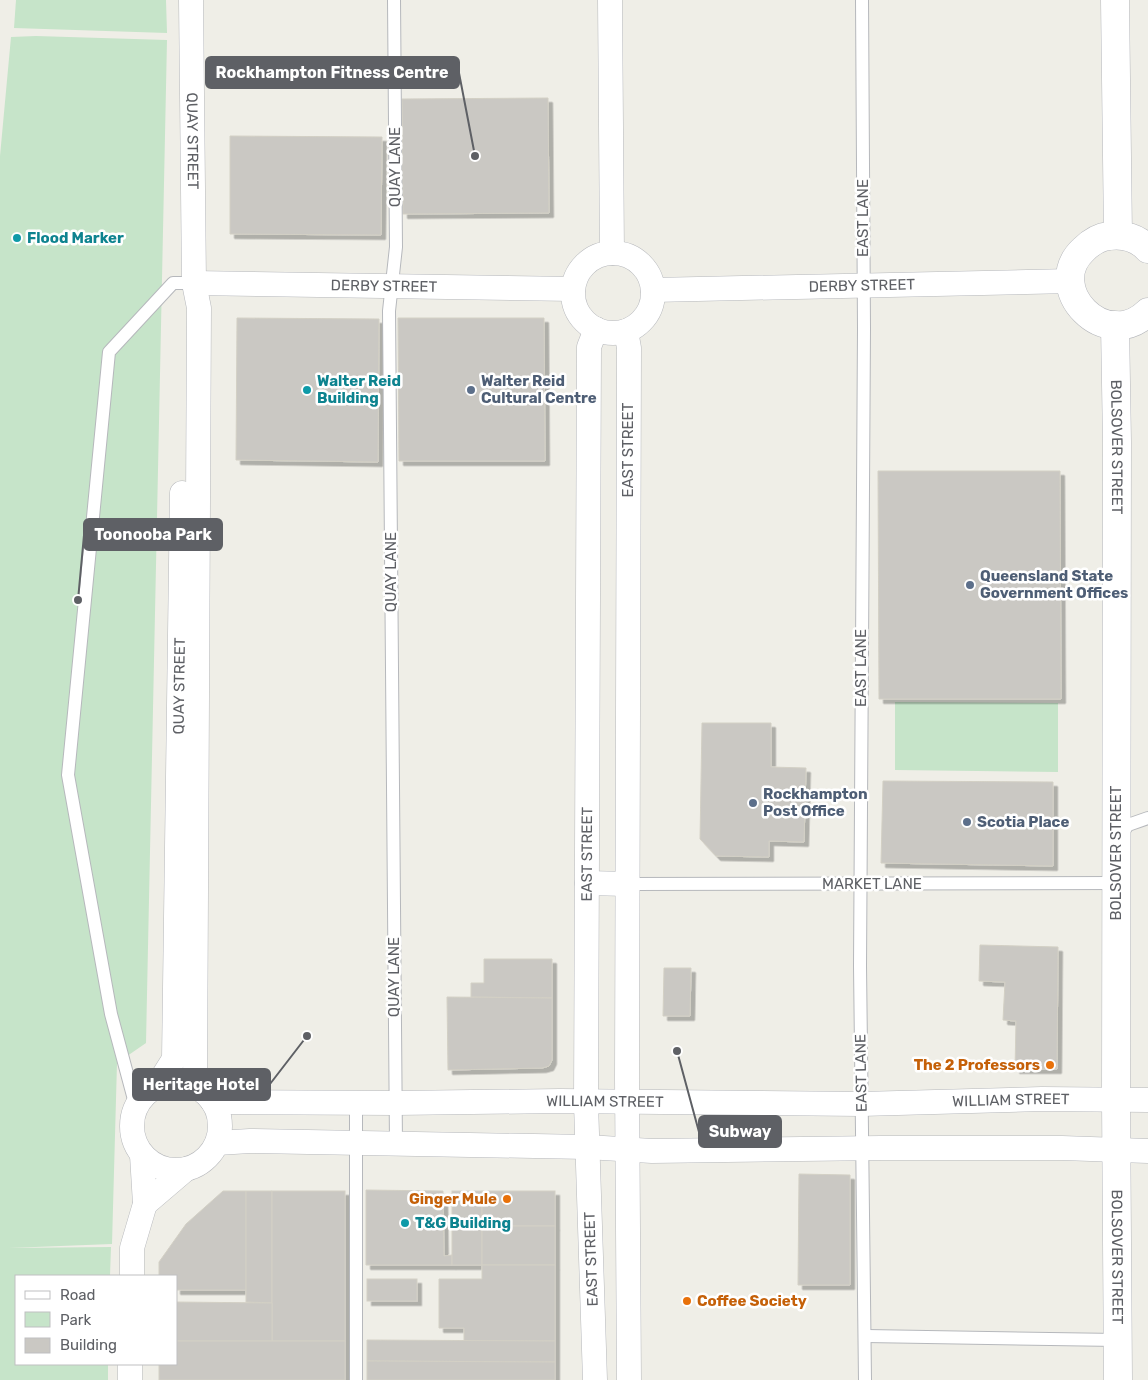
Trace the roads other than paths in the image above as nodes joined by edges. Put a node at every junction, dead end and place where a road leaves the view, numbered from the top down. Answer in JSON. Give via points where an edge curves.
{"nodes":[{"id":1,"x":191,"y":0,"type":"edge"},
{"id":2,"x":394,"y":0,"type":"edge"},
{"id":3,"x":610,"y":0,"type":"edge"},
{"id":4,"x":862,"y":0,"type":"edge"},
{"id":5,"x":1116,"y":0,"type":"edge"},
{"id":6,"x":1118,"y":235,"type":"junction"},
{"id":7,"x":1148,"y":249,"type":"edge"},
{"id":8,"x":612,"y":253,"type":"junction"},
{"id":9,"x":1071,"y":280,"type":"junction"},
{"id":10,"x":194,"y":284,"type":"junction"},
{"id":11,"x":863,"y":285,"type":"junction"},
{"id":12,"x":391,"y":286,"type":"junction"},
{"id":13,"x":573,"y":289,"type":"junction"},
{"id":14,"x":653,"y":290,"type":"junction"},
{"id":15,"x":1148,"y":312,"type":"edge"},
{"id":16,"x":1115,"y":325,"type":"junction"},
{"id":17,"x":596,"y":329,"type":"junction"},
{"id":18,"x":626,"y":331,"type":"junction"},
{"id":19,"x":1148,"y":818,"type":"edge"},
{"id":20,"x":1116,"y":848,"type":"junction"},
{"id":21,"x":587,"y":883,"type":"junction"},
{"id":22,"x":1116,"y":883,"type":"junction"},
{"id":23,"x":627,"y":884,"type":"junction"},
{"id":24,"x":860,"y":884,"type":"junction"},
{"id":25,"x":157,"y":1086,"type":"junction"},
{"id":26,"x":194,"y":1087,"type":"junction"},
{"id":27,"x":1116,"y":1100,"type":"junction"},
{"id":28,"x":1148,"y":1100,"type":"edge"},
{"id":29,"x":213,"y":1102,"type":"junction"},
{"id":30,"x":356,"y":1102,"type":"junction"},
{"id":31,"x":586,"y":1102,"type":"junction"},
{"id":32,"x":627,"y":1103,"type":"junction"},
{"id":33,"x":396,"y":1104,"type":"junction"},
{"id":34,"x":861,"y":1104,"type":"junction"},
{"id":35,"x":136,"y":1107,"type":"junction"},
{"id":36,"x":217,"y":1143,"type":"junction"},
{"id":37,"x":356,"y":1144,"type":"junction"},
{"id":38,"x":396,"y":1144,"type":"junction"},
{"id":39,"x":587,"y":1147,"type":"junction"},
{"id":40,"x":861,"y":1149,"type":"junction"},
{"id":41,"x":627,"y":1150,"type":"junction"},
{"id":42,"x":1116,"y":1150,"type":"junction"},
{"id":43,"x":1148,"y":1151,"type":"edge"},
{"id":44,"x":142,"y":1155,"type":"junction"},
{"id":45,"x":186,"y":1170,"type":"junction"},
{"id":46,"x":145,"y":1204,"type":"junction"},
{"id":47,"x":132,"y":1275,"type":"edge"},
{"id":48,"x":866,"y":1336,"type":"junction"},
{"id":49,"x":1118,"y":1340,"type":"junction"},
{"id":50,"x":130,"y":1365,"type":"edge"},
{"id":51,"x":130,"y":1380,"type":"edge"},
{"id":52,"x":356,"y":1380,"type":"edge"},
{"id":53,"x":595,"y":1380,"type":"edge"},
{"id":54,"x":629,"y":1380,"type":"edge"},
{"id":55,"x":865,"y":1380,"type":"edge"},
{"id":56,"x":1118,"y":1380,"type":"edge"}],
"edges":[{"from":1,"to":10,"type":"street","name":"QUAY STREET"},
{"from":2,"to":12,"type":"lane","name":"QUAY LANE","via":[[396,247]]},
{"from":3,"to":8,"type":"street"},
{"from":4,"to":11,"type":"lane","name":"EAST LANE"},
{"from":5,"to":6,"type":"main road"},
{"from":6,"to":7,"type":"main road","via":[[1132,238]]},
{"from":6,"to":9,"type":"main road","via":[[1104,236],[1090,243],[1073,266]]},
{"from":8,"to":13,"type":"street","via":[[600,254],[586,264]]},
{"from":8,"to":14,"type":"street","via":[[624,254],[640,263]]},
{"from":9,"to":11,"type":"street","name":"DERBY STREET"},
{"from":9,"to":16,"type":"main road","via":[[1073,294],[1080,307],[1090,317]]},
{"from":10,"to":12,"type":"street","name":"DERBY STREET"},
{"from":10,"to":25,"type":"street","name":"QUAY STREET","via":[[185,308],[174,1059]]},
{"from":10,"to":26,"type":"street","name":"QUAY STREET","via":[[199,308]]},
{"from":10,"to":35,"type":"lane","via":[[173,283],[109,352],[68,774],[111,1014]]},
{"from":11,"to":14,"type":"street","name":"DERBY STREET"},
{"from":11,"to":24,"type":"lane","name":"EAST LANE"},
{"from":12,"to":13,"type":"street","name":"DERBY STREET"},
{"from":12,"to":33,"type":"lane","name":"QUAY LANE"},
{"from":13,"to":17,"type":"street","via":[[578,313]]},
{"from":14,"to":18,"type":"street","via":[[649,311]]},
{"from":15,"to":16,"type":"main road","via":[[1131,323]]},
{"from":16,"to":20,"type":"main road","name":"BOLSOVER STREET"},
{"from":17,"to":18,"type":"street"},
{"from":17,"to":21,"type":"street","name":"EAST STREET","via":[[589,346]]},
{"from":18,"to":23,"type":"street","name":"EAST STREET","via":[[629,348]]},
{"from":19,"to":20,"type":"lane","via":[[1128,825]]},
{"from":20,"to":22,"type":"main road","name":"BOLSOVER STREET"},
{"from":21,"to":23,"type":"street"},
{"from":21,"to":31,"type":"street","name":"EAST STREET"},
{"from":22,"to":24,"type":"lane","name":"MARKET LANE"},
{"from":22,"to":27,"type":"main road","name":"BOLSOVER STREET"},
{"from":23,"to":24,"type":"lane","name":"MARKET LANE"},
{"from":23,"to":32,"type":"street","name":"EAST STREET"},
{"from":24,"to":34,"type":"lane","name":"EAST LANE"},
{"from":25,"to":26,"type":"street","via":[[172,1082]]},
{"from":25,"to":35,"type":"street","name":"QUAY STREET","via":[[141,1098]]},
{"from":26,"to":29,"type":"street"},
{"from":27,"to":28,"type":"street","name":"WILLIAM STREET"},
{"from":27,"to":34,"type":"street","name":"WILLIAM STREET"},
{"from":27,"to":42,"type":"main road","name":"BOLSOVER STREET"},
{"from":29,"to":30,"type":"street","name":"WILLIAM STREET"},
{"from":29,"to":36,"type":"street","via":[[220,1122]]},
{"from":30,"to":33,"type":"street","name":"WILLIAM STREET"},
{"from":30,"to":37,"type":"lane"},
{"from":31,"to":32,"type":"street","name":"WILLIAM STREET"},
{"from":31,"to":33,"type":"street","name":"WILLIAM STREET"},
{"from":31,"to":39,"type":"street","name":"EAST STREET"},
{"from":32,"to":34,"type":"street","name":"WILLIAM STREET"},
{"from":32,"to":41,"type":"street","name":"EAST STREET"},
{"from":33,"to":38,"type":"lane","name":"QUAY LANE"},
{"from":34,"to":40,"type":"lane","name":"EAST LANE"},
{"from":35,"to":44,"type":"street","via":[[131,1127]]},
{"from":36,"to":37,"type":"street"},
{"from":36,"to":45,"type":"street","via":[[205,1160]]},
{"from":37,"to":38,"type":"street"},
{"from":37,"to":52,"type":"lane"},
{"from":38,"to":39,"type":"street"},
{"from":39,"to":41,"type":"street"},
{"from":39,"to":53,"type":"street","name":"EAST STREET"},
{"from":40,"to":41,"type":"street"},
{"from":40,"to":42,"type":"street"},
{"from":40,"to":48,"type":"lane","name":"EAST LANE"},
{"from":41,"to":54,"type":"street","name":"EAST STREET"},
{"from":42,"to":43,"type":"street"},
{"from":42,"to":49,"type":"main road","name":"BOLSOVER STREET"},
{"from":44,"to":45,"type":"street","via":[[162,1168]]},
{"from":44,"to":46,"type":"street"},
{"from":45,"to":46,"type":"street"},
{"from":46,"to":47,"type":"street","via":[[132,1248]]},
{"from":48,"to":49,"type":"lane"},
{"from":48,"to":55,"type":"lane","name":"EAST LANE"},
{"from":49,"to":56,"type":"main road","name":"BOLSOVER STREET"},
{"from":50,"to":51,"type":"street"}]}
